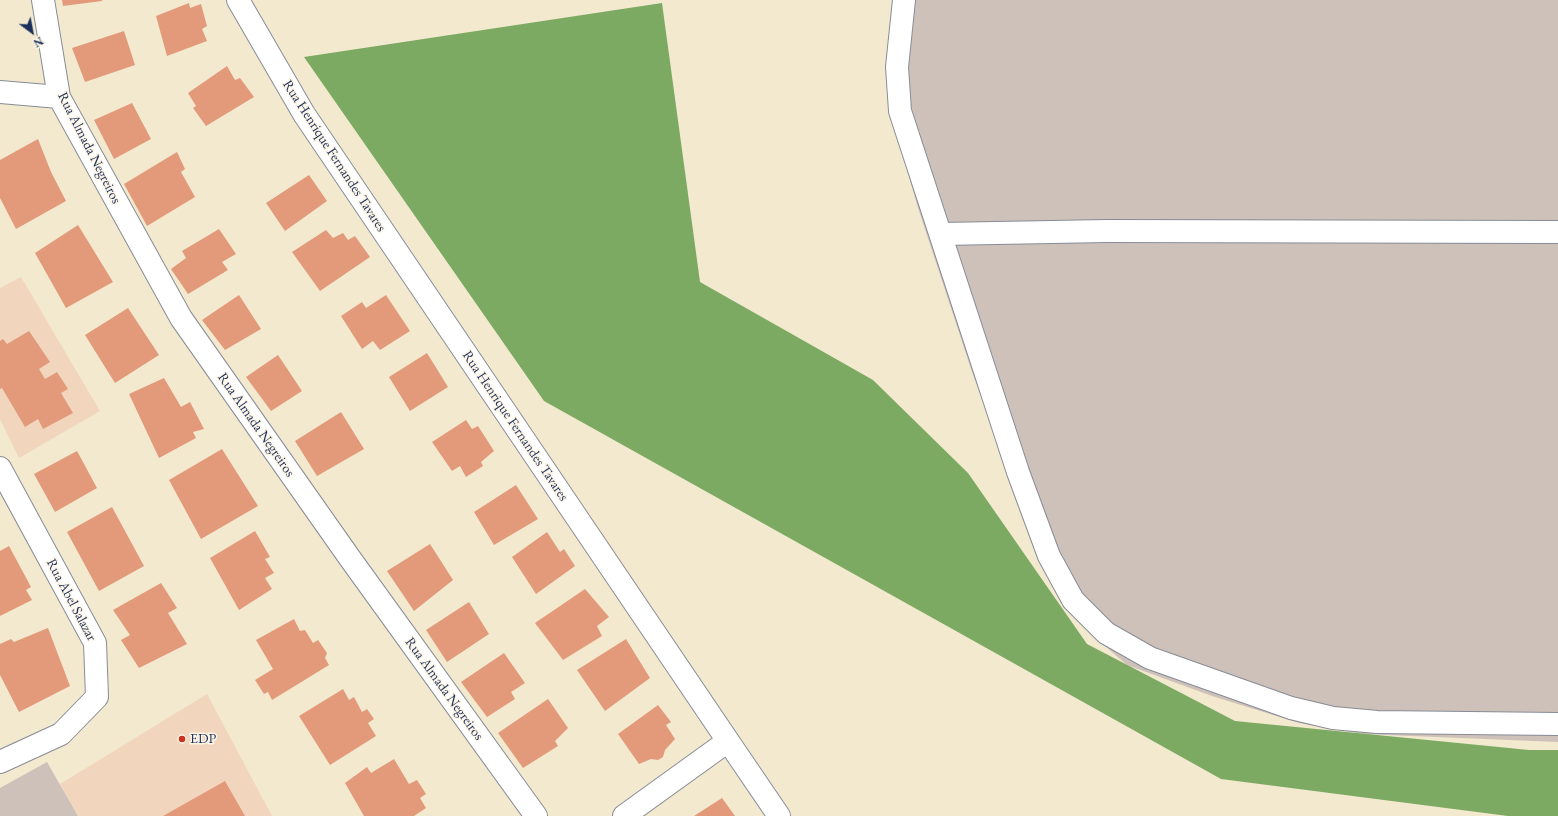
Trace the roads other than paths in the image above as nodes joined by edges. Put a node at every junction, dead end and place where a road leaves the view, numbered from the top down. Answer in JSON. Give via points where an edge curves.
{"nodes":[{"id":1,"x":43,"y":0,"type":"edge"},
{"id":2,"x":238,"y":0,"type":"edge"},
{"id":3,"x":904,"y":0,"type":"edge"},
{"id":4,"x":0,"y":92,"type":"edge"},
{"id":5,"x":59,"y":97,"type":"junction"},
{"id":6,"x":1558,"y":232,"type":"edge"},
{"id":7,"x":941,"y":234,"type":"junction"},
{"id":8,"x":0,"y":468,"type":"edge"},
{"id":9,"x":1558,"y":724,"type":"edge"},
{"id":10,"x":728,"y":741,"type":"junction"},
{"id":11,"x":0,"y":762,"type":"edge"},
{"id":12,"x":536,"y":816,"type":"edge"},
{"id":13,"x":624,"y":816,"type":"edge"},
{"id":14,"x":779,"y":816,"type":"edge"}],
"edges":[{"from":1,"to":5,"type":"street","name":"Rua Almada Negreiros"},
{"from":2,"to":10,"type":"street","name":"Rua Henrique Fernandes Tavares","via":[[304,114]]},
{"from":3,"to":7,"type":"street","via":[[897,67],[900,111]]},
{"from":4,"to":5,"type":"street"},
{"from":5,"to":12,"type":"street","name":"Rua Almada Negreiros","via":[[181,318]]},
{"from":6,"to":7,"type":"street","via":[[1107,231]]},
{"from":7,"to":9,"type":"street","via":[[1018,472],[1049,556],[1073,600],[1106,633],[1150,658],[1291,708],[1333,718],[1377,722]]},
{"from":8,"to":11,"type":"street","name":"Rua Abel Salazar","via":[[95,643],[97,697],[61,734]]},
{"from":10,"to":13,"type":"street"},
{"from":10,"to":14,"type":"street","name":"Rua Henrique Fernandes Tavares"}]}
